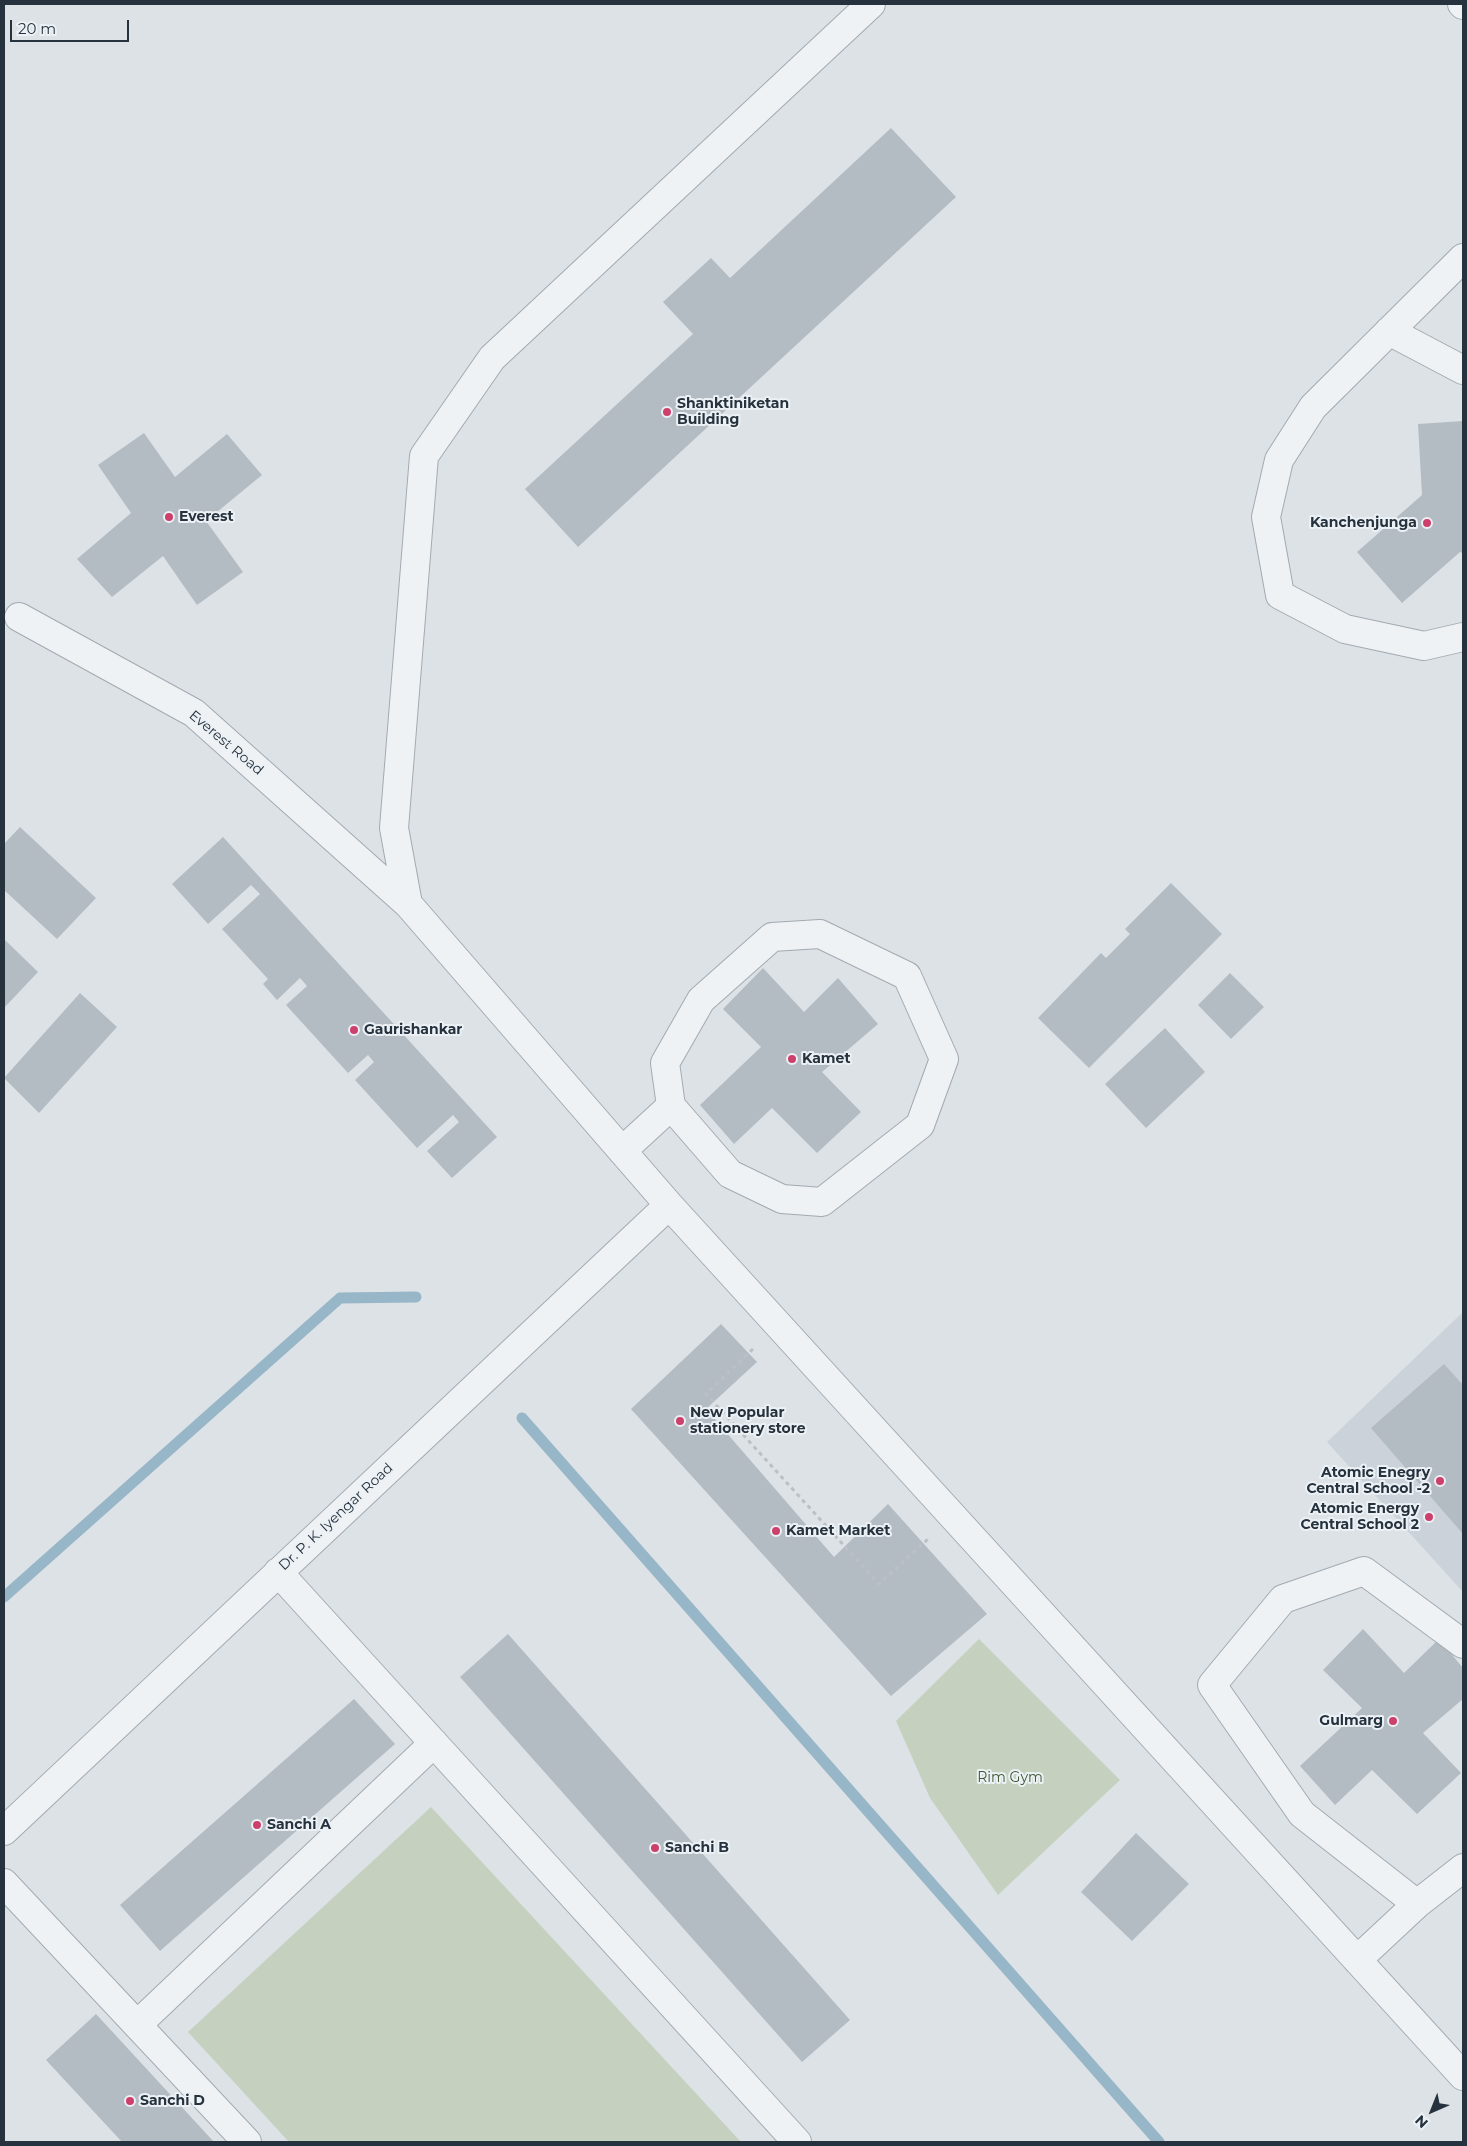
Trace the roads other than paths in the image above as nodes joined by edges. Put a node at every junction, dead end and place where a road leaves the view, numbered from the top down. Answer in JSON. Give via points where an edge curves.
{"nodes":[{"id":1,"x":871,"y":4,"type":"edge"},
{"id":2,"x":1463,"y":258,"type":"edge"},
{"id":3,"x":1389,"y":332,"type":"junction"},
{"id":4,"x":1463,"y":370,"type":"edge"},
{"id":5,"x":19,"y":617,"type":"dead end"},
{"id":6,"x":1463,"y":637,"type":"edge"},
{"id":7,"x":408,"y":904,"type":"junction"},
{"id":8,"x":671,"y":1106,"type":"junction"},
{"id":9,"x":622,"y":1151,"type":"junction"},
{"id":10,"x":669,"y":1204,"type":"junction"},
{"id":11,"x":278,"y":1572,"type":"junction"},
{"id":12,"x":1463,"y":1644,"type":"edge"},
{"id":13,"x":434,"y":1744,"type":"junction"},
{"id":14,"x":4,"y":1832,"type":"edge"},
{"id":15,"x":1463,"y":1868,"type":"edge"},
{"id":16,"x":4,"y":1883,"type":"edge"},
{"id":17,"x":1417,"y":1904,"type":"junction"},
{"id":18,"x":1357,"y":1960,"type":"junction"},
{"id":19,"x":138,"y":2024,"type":"junction"},
{"id":20,"x":1462,"y":2074,"type":"edge"},
{"id":21,"x":247,"y":2142,"type":"edge"},
{"id":22,"x":797,"y":2142,"type":"edge"}],
"edges":[{"from":1,"to":7,"type":"street","via":[[492,358],[424,456],[394,828]]},
{"from":2,"to":3,"type":"street"},
{"from":3,"to":4,"type":"street"},
{"from":3,"to":6,"type":"street","via":[[1313,407],[1279,460],[1266,517],[1280,595],[1345,629],[1424,646]]},
{"from":5,"to":7,"type":"street","name":"Everest Road","via":[[194,713]]},
{"from":7,"to":9,"type":"street","name":"Everest Road"},
{"from":8,"to":8,"type":"street","via":[[665,1063],[701,1000],[772,937],[820,934],[907,976],[944,1059],[920,1125],[822,1202],[782,1199],[730,1174]]},
{"from":8,"to":9,"type":"street"},
{"from":9,"to":10,"type":"street","name":"Everest Road"},
{"from":10,"to":11,"type":"street","name":"Dr. P. K. Iyengar Road"},
{"from":10,"to":18,"type":"street","name":"Everest Road"},
{"from":11,"to":13,"type":"street"},
{"from":11,"to":14,"type":"street","name":"Dr. P. K. Iyengar Road"},
{"from":12,"to":17,"type":"street","via":[[1364,1571],[1283,1599],[1212,1685],[1302,1814]]},
{"from":13,"to":19,"type":"street"},
{"from":13,"to":22,"type":"street"},
{"from":15,"to":17,"type":"street"},
{"from":16,"to":19,"type":"street"},
{"from":17,"to":18,"type":"street"},
{"from":18,"to":20,"type":"street","name":"Everest Road"},
{"from":19,"to":21,"type":"street"}]}
